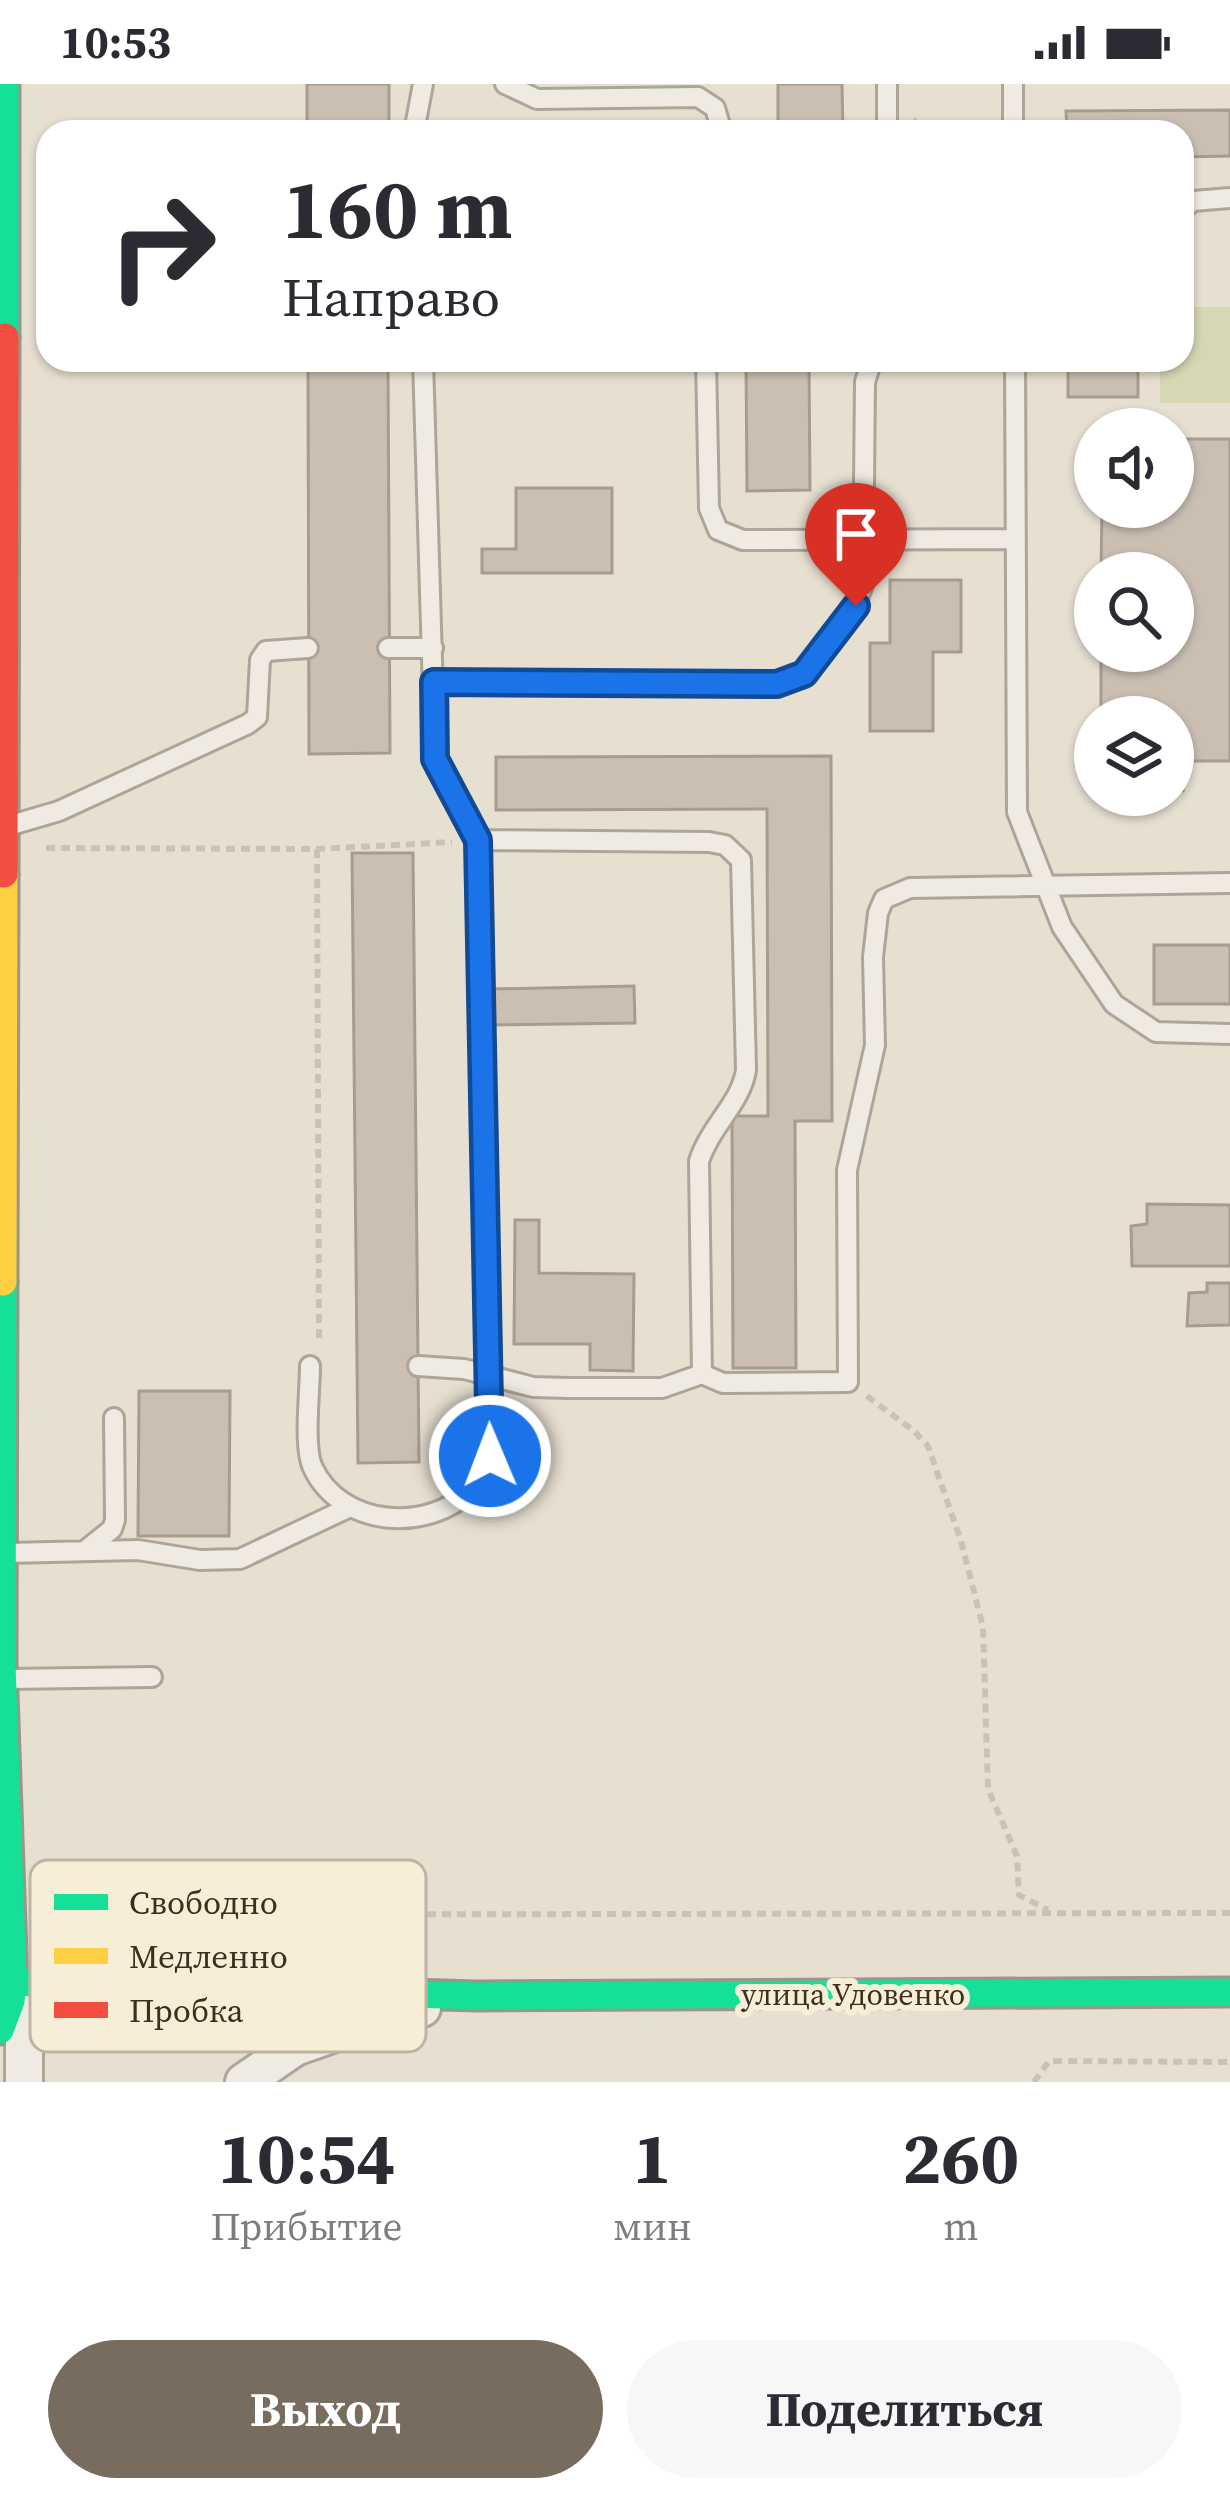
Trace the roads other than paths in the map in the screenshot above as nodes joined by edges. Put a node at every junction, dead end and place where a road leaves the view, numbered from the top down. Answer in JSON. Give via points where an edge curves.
{"nodes":[{"id":1,"x":5,"y":84,"type":"edge"},
{"id":2,"x":423,"y":84,"type":"edge"},
{"id":3,"x":505,"y":84,"type":"edge"},
{"id":4,"x":887,"y":84,"type":"edge"},
{"id":5,"x":1012,"y":84,"type":"edge"},
{"id":6,"x":416,"y":120,"type":"edge"},
{"id":7,"x":718,"y":120,"type":"edge"},
{"id":8,"x":887,"y":120,"type":"edge"},
{"id":9,"x":1013,"y":120,"type":"edge"},
{"id":10,"x":1230,"y":198,"type":"edge"},
{"id":11,"x":1194,"y":201,"type":"edge"},
{"id":12,"x":3,"y":309,"type":"edge"},
{"id":13,"x":423,"y":372,"type":"edge"},
{"id":14,"x":706,"y":372,"type":"edge"},
{"id":15,"x":868,"y":372,"type":"edge"},
{"id":16,"x":1015,"y":372,"type":"edge"},
{"id":17,"x":1016,"y":539,"type":"junction"},
{"id":18,"x":865,"y":541,"type":"junction"},
{"id":19,"x":308,"y":648,"type":"dead end"},
{"id":20,"x":388,"y":648,"type":"dead end"},
{"id":21,"x":433,"y":648,"type":"junction"},
{"id":22,"x":434,"y":682,"type":"junction"},
{"id":23,"x":0,"y":711,"type":"edge"},
{"id":24,"x":4,"y":837,"type":"junction"},
{"id":25,"x":478,"y":840,"type":"junction"},
{"id":26,"x":1230,"y":883,"type":"edge"},
{"id":27,"x":1045,"y":888,"type":"junction"},
{"id":28,"x":1230,"y":1034,"type":"edge"},
{"id":29,"x":310,"y":1366,"type":"dead end"},
{"id":30,"x":418,"y":1366,"type":"dead end"},
{"id":31,"x":702,"y":1374,"type":"junction"},
{"id":32,"x":489,"y":1375,"type":"junction"},
{"id":33,"x":114,"y":1418,"type":"dead end"},
{"id":34,"x":350,"y":1507,"type":"junction"},
{"id":35,"x":87,"y":1549,"type":"junction"},
{"id":36,"x":2,"y":1553,"type":"edge"},
{"id":37,"x":2,"y":1669,"type":"edge"},
{"id":38,"x":152,"y":1677,"type":"dead end"},
{"id":39,"x":1230,"y":1992,"type":"edge"},
{"id":40,"x":426,"y":1996,"type":"edge"},
{"id":41,"x":476,"y":1996,"type":"junction"},
{"id":42,"x":6,"y":1999,"type":"edge"},
{"id":43,"x":426,"y":2007,"type":"edge"},
{"id":44,"x":288,"y":2052,"type":"edge"},
{"id":45,"x":23,"y":2082,"type":"edge"},
{"id":46,"x":244,"y":2082,"type":"edge"}],
"edges":[{"from":1,"to":12,"type":"street"},
{"from":2,"to":6,"type":"lane"},
{"from":3,"to":7,"type":"lane","via":[[538,99],[698,97]]},
{"from":4,"to":8,"type":"lane"},
{"from":5,"to":9,"type":"lane"},
{"from":10,"to":11,"type":"lane"},
{"from":12,"to":23,"type":"street"},
{"from":13,"to":21,"type":"lane"},
{"from":14,"to":18,"type":"lane","via":[[709,508],[718,530],[743,540]]},
{"from":15,"to":18,"type":"lane"},
{"from":16,"to":17,"type":"lane"},
{"from":17,"to":18,"type":"lane"},
{"from":17,"to":27,"type":"lane","via":[[1018,812]]},
{"from":18,"to":22,"type":"lane","via":[[856,606],[793,680]]},
{"from":19,"to":24,"type":"lane","via":[[266,651],[257,717],[248,724]]},
{"from":20,"to":21,"type":"lane"},
{"from":21,"to":22,"type":"lane"},
{"from":22,"to":25,"type":"lane","via":[[435,759]]},
{"from":23,"to":24,"type":"street"},
{"from":24,"to":36,"type":"street"},
{"from":25,"to":31,"type":"lane","via":[[709,842],[741,860],[746,1070],[700,1161]]},
{"from":25,"to":32,"type":"lane"},
{"from":26,"to":27,"type":"lane"},
{"from":27,"to":28,"type":"lane","via":[[1114,1004],[1156,1032]]},
{"from":27,"to":31,"type":"lane","via":[[910,888],[884,899],[873,957],[875,1045],[847,1170],[848,1382],[723,1383]]},
{"from":29,"to":34,"type":"lane","via":[[310,1464],[333,1498]]},
{"from":30,"to":32,"type":"lane"},
{"from":31,"to":32,"type":"lane","via":[[662,1388],[624,1389],[533,1387]]},
{"from":32,"to":34,"type":"lane","via":[[490,1456],[475,1487],[445,1510],[419,1517]]},
{"from":33,"to":35,"type":"lane","via":[[115,1520]]},
{"from":34,"to":35,"type":"lane","via":[[241,1559]]},
{"from":35,"to":36,"type":"lane"},
{"from":36,"to":37,"type":"street"},
{"from":37,"to":38,"type":"lane"},
{"from":37,"to":42,"type":"street"},
{"from":39,"to":41,"type":"street","name":"улица Удовенко"},
{"from":40,"to":41,"type":"street","name":"улица Удовенко"},
{"from":41,"to":43,"type":"street","name":"улица Удовенко"},
{"from":42,"to":45,"type":"street","via":[[24,2032]]},
{"from":44,"to":46,"type":"street","name":"улица Удовенко"}]}
